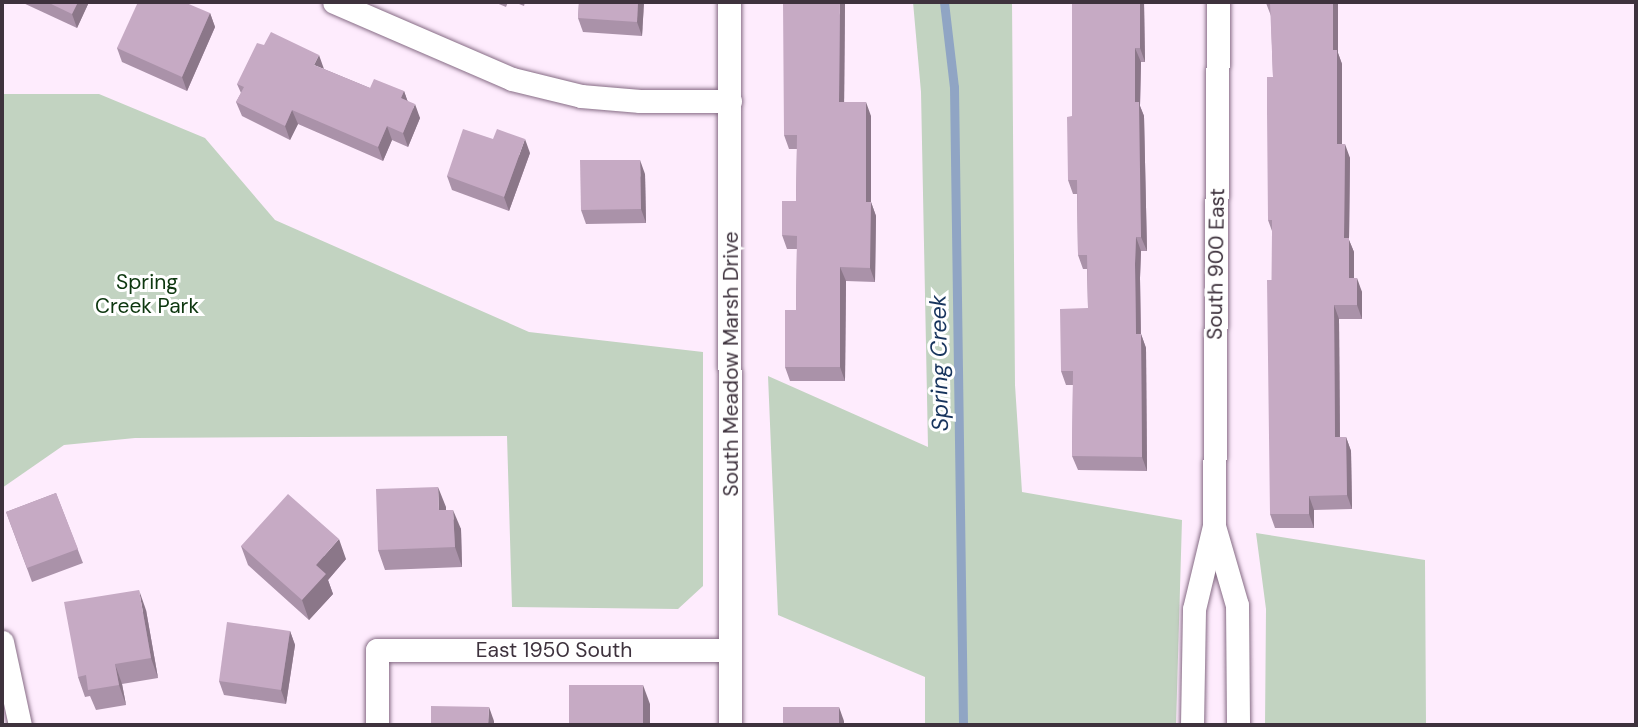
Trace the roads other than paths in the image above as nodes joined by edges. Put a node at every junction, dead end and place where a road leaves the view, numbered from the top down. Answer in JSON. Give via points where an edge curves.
{"nodes":[{"id":1,"x":334,"y":2,"type":"edge"},
{"id":2,"x":729,"y":2,"type":"edge"},
{"id":3,"x":1218,"y":2,"type":"edge"},
{"id":4,"x":730,"y":101,"type":"junction"},
{"id":5,"x":1214,"y":526,"type":"junction"},
{"id":6,"x":2,"y":642,"type":"edge"},
{"id":7,"x":730,"y":650,"type":"junction"},
{"id":8,"x":20,"y":725,"type":"edge"},
{"id":9,"x":377,"y":725,"type":"edge"},
{"id":10,"x":730,"y":725,"type":"edge"},
{"id":11,"x":1192,"y":725,"type":"edge"},
{"id":12,"x":1238,"y":725,"type":"edge"}],
"edges":[{"from":1,"to":4,"type":"street","via":[[512,79],[581,96]]},
{"from":2,"to":4,"type":"street","name":"South Meadow Marsh Drive"},
{"from":3,"to":5,"type":"street","name":"South 900 East"},
{"from":4,"to":7,"type":"street","name":"South Meadow Marsh Drive"},
{"from":5,"to":11,"type":"street","name":"South 900 East","via":[[1194,609]]},
{"from":5,"to":12,"type":"street","name":"South 900 East","via":[[1237,605]]},
{"from":6,"to":8,"type":"street"},
{"from":7,"to":9,"type":"street","name":"East 1950 South","via":[[377,650]]},
{"from":7,"to":10,"type":"street","name":"South Meadow Marsh Drive"}]}
